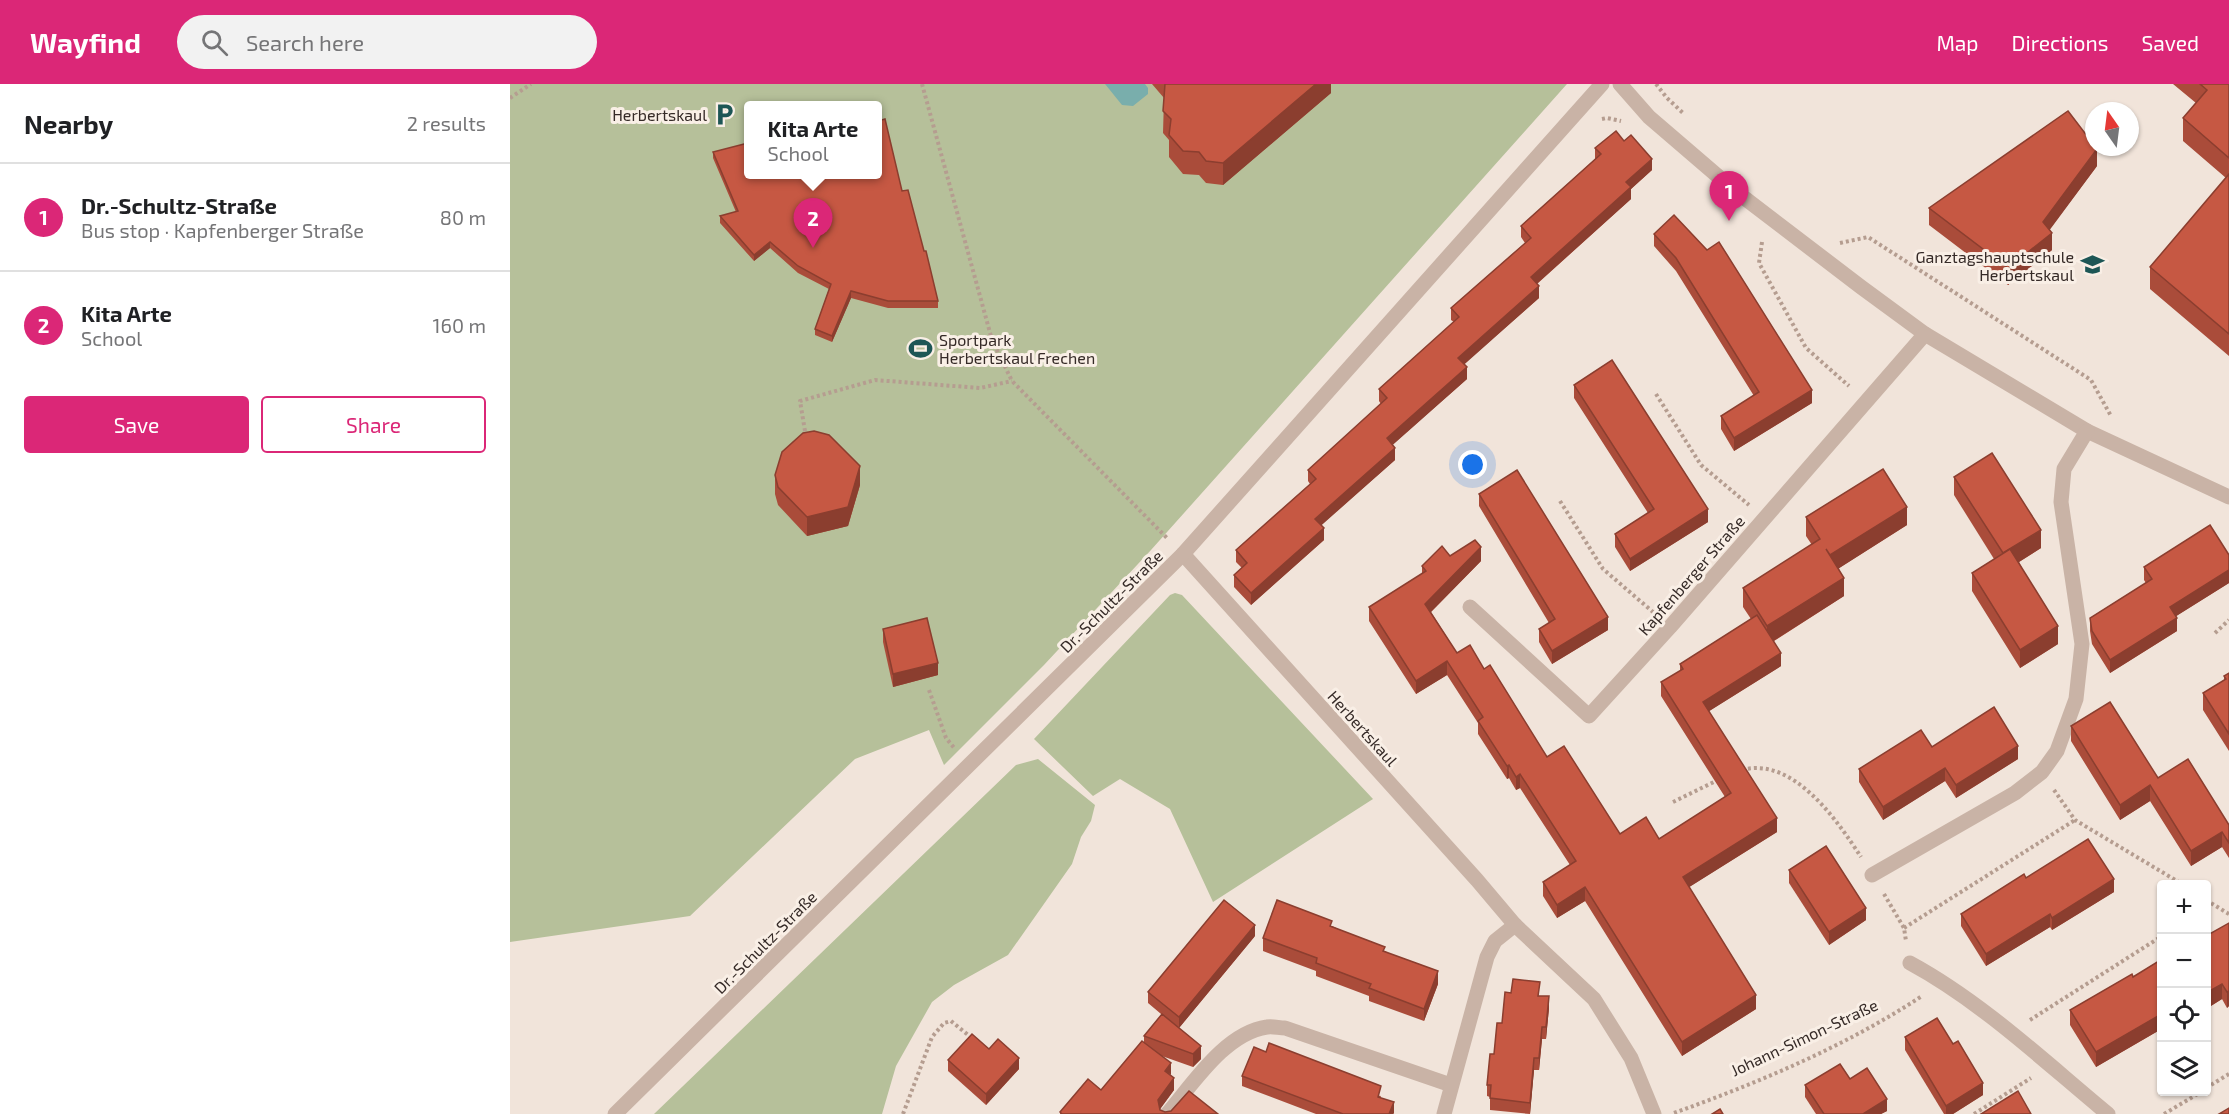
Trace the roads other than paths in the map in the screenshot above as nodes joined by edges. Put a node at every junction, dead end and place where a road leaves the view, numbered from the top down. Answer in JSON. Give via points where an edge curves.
{"nodes":[{"id":1,"x":1602,"y":84,"type":"edge"},
{"id":2,"x":1620,"y":84,"type":"edge"},
{"id":3,"x":1925,"y":334,"type":"junction"},
{"id":4,"x":2086,"y":430,"type":"junction"},
{"id":5,"x":2229,"y":497,"type":"edge"},
{"id":6,"x":1183,"y":554,"type":"junction"},
{"id":7,"x":1470,"y":607,"type":"dead end"},
{"id":8,"x":1872,"y":875,"type":"road end"},
{"id":9,"x":1515,"y":925,"type":"junction"},
{"id":10,"x":1910,"y":963,"type":"road end"},
{"id":11,"x":1451,"y":1085,"type":"junction"},
{"id":12,"x":615,"y":1114,"type":"edge"},
{"id":13,"x":1167,"y":1114,"type":"edge"},
{"id":14,"x":1444,"y":1114,"type":"edge"},
{"id":15,"x":1654,"y":1114,"type":"edge"},
{"id":16,"x":2108,"y":1114,"type":"edge"}],
"edges":[{"from":1,"to":6,"type":"street","name":"Dr.-Schultz-Straße"},
{"from":2,"to":3,"type":"street","via":[[1649,117],[1734,190]]},
{"from":3,"to":4,"type":"street"},
{"from":3,"to":7,"type":"street","name":"Kapfenberger Straße","via":[[1589,716]]},
{"from":4,"to":5,"type":"street"},
{"from":4,"to":8,"type":"street","via":[[2064,469],[2061,502],[2082,644],[2076,699],[2057,751],[2042,772],[2015,793]]},
{"from":6,"to":9,"type":"street","name":"Herbertskaul"},
{"from":6,"to":12,"type":"street","name":"Dr.-Schultz-Straße"},
{"from":9,"to":11,"type":"street","via":[[1494,942],[1487,957]]},
{"from":9,"to":15,"type":"street","name":"Herbertskaul","via":[[1594,999],[1631,1058]]},
{"from":10,"to":16,"type":"street","via":[[1944,981]]},
{"from":11,"to":13,"type":"street","via":[[1286,1028],[1269,1026],[1235,1040]]},
{"from":11,"to":14,"type":"street"}]}
